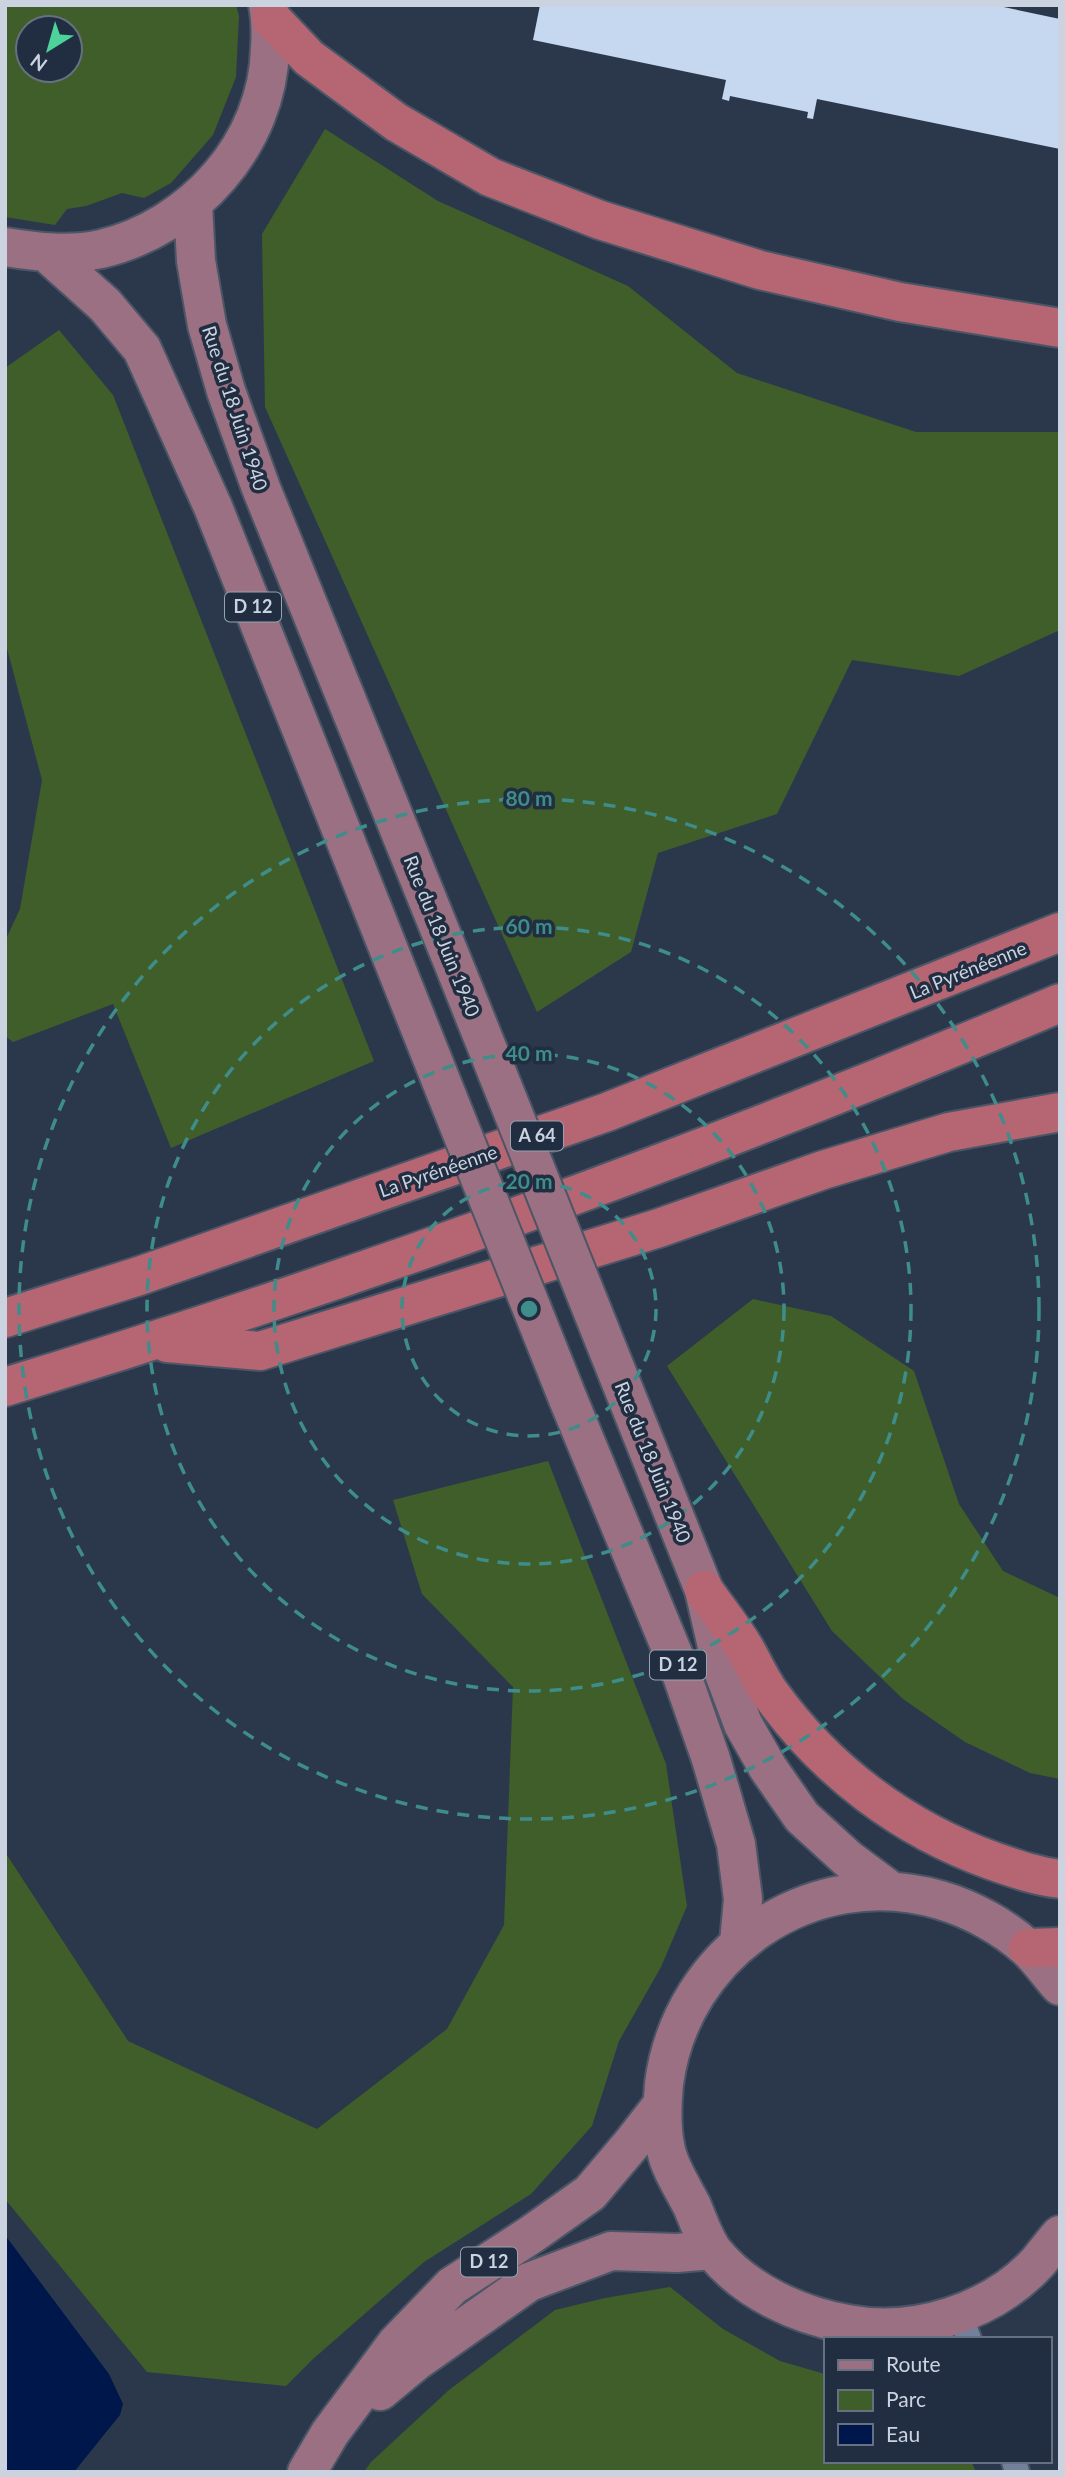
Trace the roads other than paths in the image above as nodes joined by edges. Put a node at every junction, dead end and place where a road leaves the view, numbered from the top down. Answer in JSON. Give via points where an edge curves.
{"nodes":[{"id":1,"x":270,"y":11,"type":"edge"},
{"id":2,"x":193,"y":204,"type":"junction"},
{"id":3,"x":5,"y":247,"type":"edge"},
{"id":4,"x":47,"y":254,"type":"junction"},
{"id":5,"x":1060,"y":328,"type":"edge"},
{"id":6,"x":1060,"y":932,"type":"edge"},
{"id":7,"x":1060,"y":1003,"type":"edge"},
{"id":8,"x":1060,"y":1112,"type":"edge"},
{"id":9,"x":5,"y":1318,"type":"edge"},
{"id":10,"x":155,"y":1342,"type":"junction"},
{"id":11,"x":5,"y":1387,"type":"edge"},
{"id":12,"x":704,"y":1590,"type":"junction"},
{"id":13,"x":1060,"y":1879,"type":"edge"},
{"id":14,"x":891,"y":1891,"type":"junction"},
{"id":15,"x":738,"y":1943,"type":"junction"},
{"id":16,"x":1044,"y":1947,"type":"edge"},
{"id":17,"x":1060,"y":1986,"type":"edge"},
{"id":18,"x":662,"y":2105,"type":"junction"},
{"id":19,"x":1060,"y":2235,"type":"edge"},
{"id":20,"x":712,"y":2250,"type":"junction"},
{"id":21,"x":964,"y":2326,"type":"edge"},
{"id":22,"x":330,"y":2433,"type":"junction"},
{"id":23,"x":307,"y":2472,"type":"edge"}],
"edges":[{"from":1,"to":2,"type":"main road","via":[[270,70],[255,120],[229,166]]},
{"from":1,"to":5,"type":"highway","via":[[309,58],[396,122],[490,177],[587,215],[761,270],[900,302]]},
{"from":2,"to":4,"type":"main road","via":[[149,233],[100,249]]},
{"from":2,"to":12,"type":"main road","name":"Rue du 18 Juin 1940","number":"D 12","bridge":true,"via":[[196,261],[207,325],[261,488]]},
{"from":3,"to":4,"type":"main road"},
{"from":4,"to":15,"type":"main road","number":"D 12","bridge":true,"via":[[105,305],[142,349],[212,506],[681,1673],[736,1844],[743,1899]]},
{"from":6,"to":9,"type":"highway","name":"La Pyrénéenne","number":"A 64","via":[[607,1112],[139,1276]]},
{"from":7,"to":10,"type":"highway","via":[[624,1178]]},
{"from":8,"to":10,"type":"highway","via":[[949,1132],[823,1170],[659,1228],[260,1351]]},
{"from":10,"to":11,"type":"highway"},
{"from":12,"to":13,"type":"highway","via":[[769,1692],[807,1739],[852,1782],[911,1824],[972,1854],[1034,1876]]},
{"from":12,"to":14,"type":"main road","name":"Rue du 18 Juin 1940","number":"D 12","via":[[722,1668],[743,1724],[768,1768],[802,1817]]},
{"from":14,"to":15,"type":"main road","via":[[836,1895],[785,1913]]},
{"from":14,"to":16,"type":"main road","via":[[940,1900]]},
{"from":15,"to":18,"type":"main road","via":[[707,1977],[682,2016],[667,2060]]},
{"from":16,"to":17,"type":"main road"},
{"from":18,"to":20,"type":"main road","via":[[666,2152]]},
{"from":18,"to":22,"type":"main road","number":"D 12","via":[[590,2193],[452,2286],[396,2344]]},
{"from":19,"to":21,"type":"main road","via":[[1038,2262]]},
{"from":20,"to":21,"type":"main road","via":[[774,2301],[819,2319],[866,2328]]},
{"from":20,"to":22,"type":"main road","number":"D 12","via":[[611,2251],[529,2282],[415,2361]]},
{"from":22,"to":23,"type":"main road","number":"D 12"}]}
